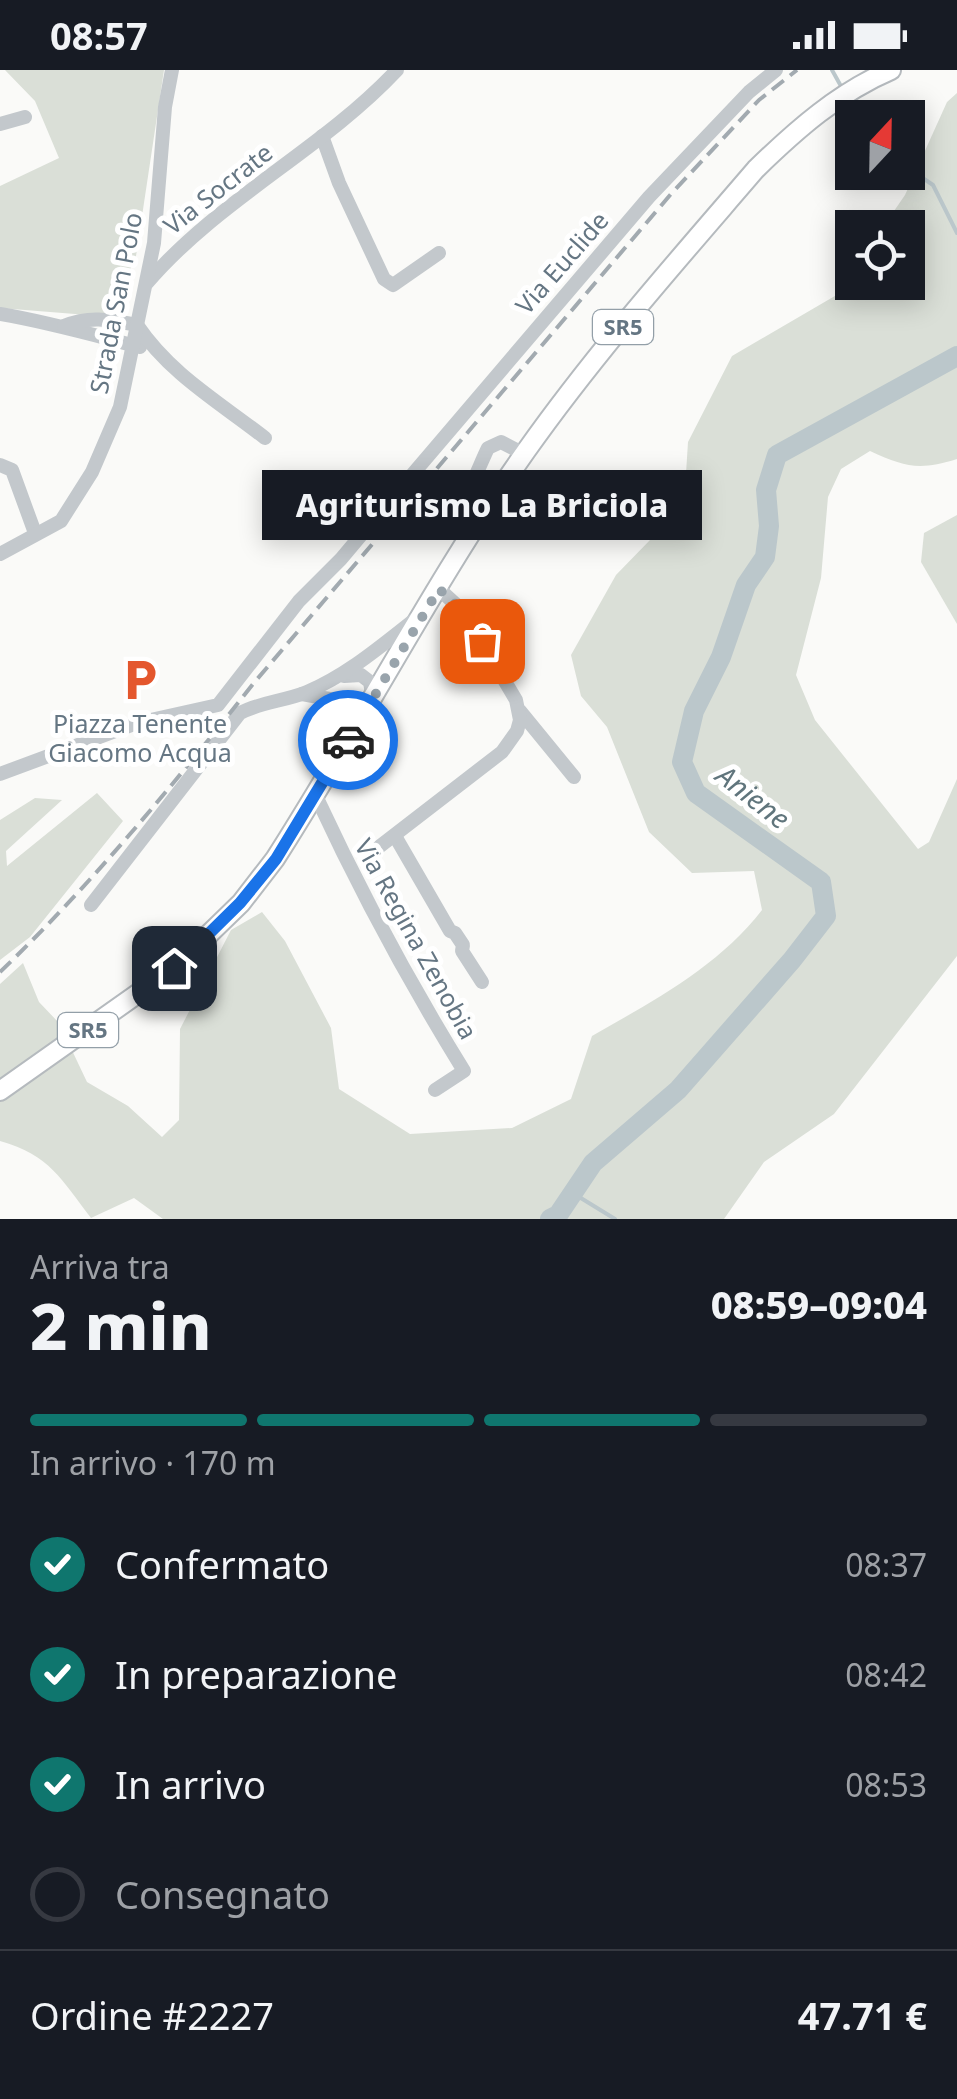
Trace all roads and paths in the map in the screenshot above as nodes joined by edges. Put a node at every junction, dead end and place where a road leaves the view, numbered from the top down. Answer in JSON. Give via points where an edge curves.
{"nodes":[{"id":1,"x":172,"y":70,"type":"edge"},
{"id":2,"x":397,"y":70,"type":"edge"},
{"id":3,"x":776,"y":70,"type":"edge"},
{"id":4,"x":891,"y":70,"type":"edge"},
{"id":5,"x":24,"y":117,"type":"dead end"},
{"id":6,"x":0,"y":124,"type":"edge"},
{"id":7,"x":322,"y":136,"type":"junction"},
{"id":8,"x":438,"y":252,"type":"dead end"},
{"id":9,"x":147,"y":283,"type":"junction"},
{"id":10,"x":0,"y":314,"type":"edge"},
{"id":11,"x":137,"y":325,"type":"junction"},
{"id":12,"x":64,"y":326,"type":"junction"},
{"id":13,"x":132,"y":346,"type":"junction"},
{"id":14,"x":155,"y":352,"type":"junction"},
{"id":15,"x":264,"y":438,"type":"dead end"},
{"id":16,"x":524,"y":454,"type":"junction"},
{"id":17,"x":0,"y":465,"type":"edge"},
{"id":18,"x":397,"y":498,"type":"junction"},
{"id":19,"x":35,"y":534,"type":"junction"},
{"id":20,"x":0,"y":554,"type":"edge"},
{"id":21,"x":439,"y":589,"type":"junction"},
{"id":22,"x":426,"y":610,"type":"junction"},
{"id":23,"x":334,"y":679,"type":"junction"},
{"id":24,"x":302,"y":694,"type":"junction"},
{"id":25,"x":320,"y":697,"type":"junction"},
{"id":26,"x":373,"y":699,"type":"junction"},
{"id":27,"x":520,"y":711,"type":"junction"},
{"id":28,"x":346,"y":744,"type":"junction"},
{"id":29,"x":0,"y":774,"type":"edge"},
{"id":30,"x":574,"y":777,"type":"dead end"},
{"id":31,"x":316,"y":796,"type":"junction"},
{"id":32,"x":395,"y":836,"type":"junction"},
{"id":33,"x":376,"y":850,"type":"dead end"},
{"id":34,"x":91,"y":906,"type":"dead end"},
{"id":35,"x":482,"y":982,"type":"dead end"},
{"id":36,"x":0,"y":1090,"type":"edge"},
{"id":37,"x":435,"y":1090,"type":"dead end"}],
"edges":[{"from":1,"to":9,"type":"street","name":"Strada San Polo"},
{"from":2,"to":7,"type":"street","name":"Via Socrate"},
{"from":3,"to":18,"type":"street","name":"Via Euclide","via":[[649,198]]},
{"from":4,"to":16,"type":"main road","number":"SR5","via":[[846,93],[756,169]]},
{"from":5,"to":6,"type":"street"},
{"from":7,"to":8,"type":"street","via":[[384,280],[393,285]]},
{"from":7,"to":9,"type":"street","name":"Via Socrate","via":[[174,251]]},
{"from":9,"to":11,"type":"street","name":"Strada San Polo"},
{"from":10,"to":12,"type":"street"},
{"from":11,"to":12,"type":"street","via":[[104,318]]},
{"from":11,"to":13,"type":"street","name":"Strada San Polo"},
{"from":11,"to":14,"type":"street"},
{"from":12,"to":13,"type":"street"},
{"from":13,"to":14,"type":"street"},
{"from":13,"to":19,"type":"street","name":"Strada San Polo","via":[[120,407],[92,472],[61,521]]},
{"from":14,"to":15,"type":"street"},
{"from":16,"to":18,"type":"street","bridge":true,"via":[[502,442],[488,448],[446,520],[434,524]]},
{"from":16,"to":21,"type":"main road","number":"SR5"},
{"from":17,"to":19,"type":"street","via":[[12,470]]},
{"from":18,"to":29,"type":"street","name":"Via Euclide","via":[[298,601],[218,705],[137,722]]},
{"from":19,"to":20,"type":"street","name":"Strada San Polo"},
{"from":21,"to":22,"type":"main road","number":"SR5"},
{"from":21,"to":27,"type":"street","via":[[464,612]]},
{"from":22,"to":23,"type":"street"},
{"from":22,"to":26,"type":"main road","number":"SR5"},
{"from":23,"to":24,"type":"street"},
{"from":23,"to":26,"type":"street","via":[[361,675]]},
{"from":24,"to":25,"type":"street"},
{"from":24,"to":34,"type":"street","via":[[240,713]]},
{"from":25,"to":26,"type":"street"},
{"from":25,"to":28,"type":"street","via":[[345,723]]},
{"from":26,"to":28,"type":"main road","number":"SR5"},
{"from":27,"to":30,"type":"street"},
{"from":27,"to":32,"type":"street","via":[[517,731],[502,752]]},
{"from":28,"to":31,"type":"main road","number":"SR5"},
{"from":31,"to":36,"type":"main road","number":"SR5","via":[[240,903],[174,968]]},
{"from":31,"to":37,"type":"street","name":"Via Regina Zenobia","via":[[370,910],[464,1071]]},
{"from":32,"to":33,"type":"street"},
{"from":32,"to":35,"type":"street"}]}
